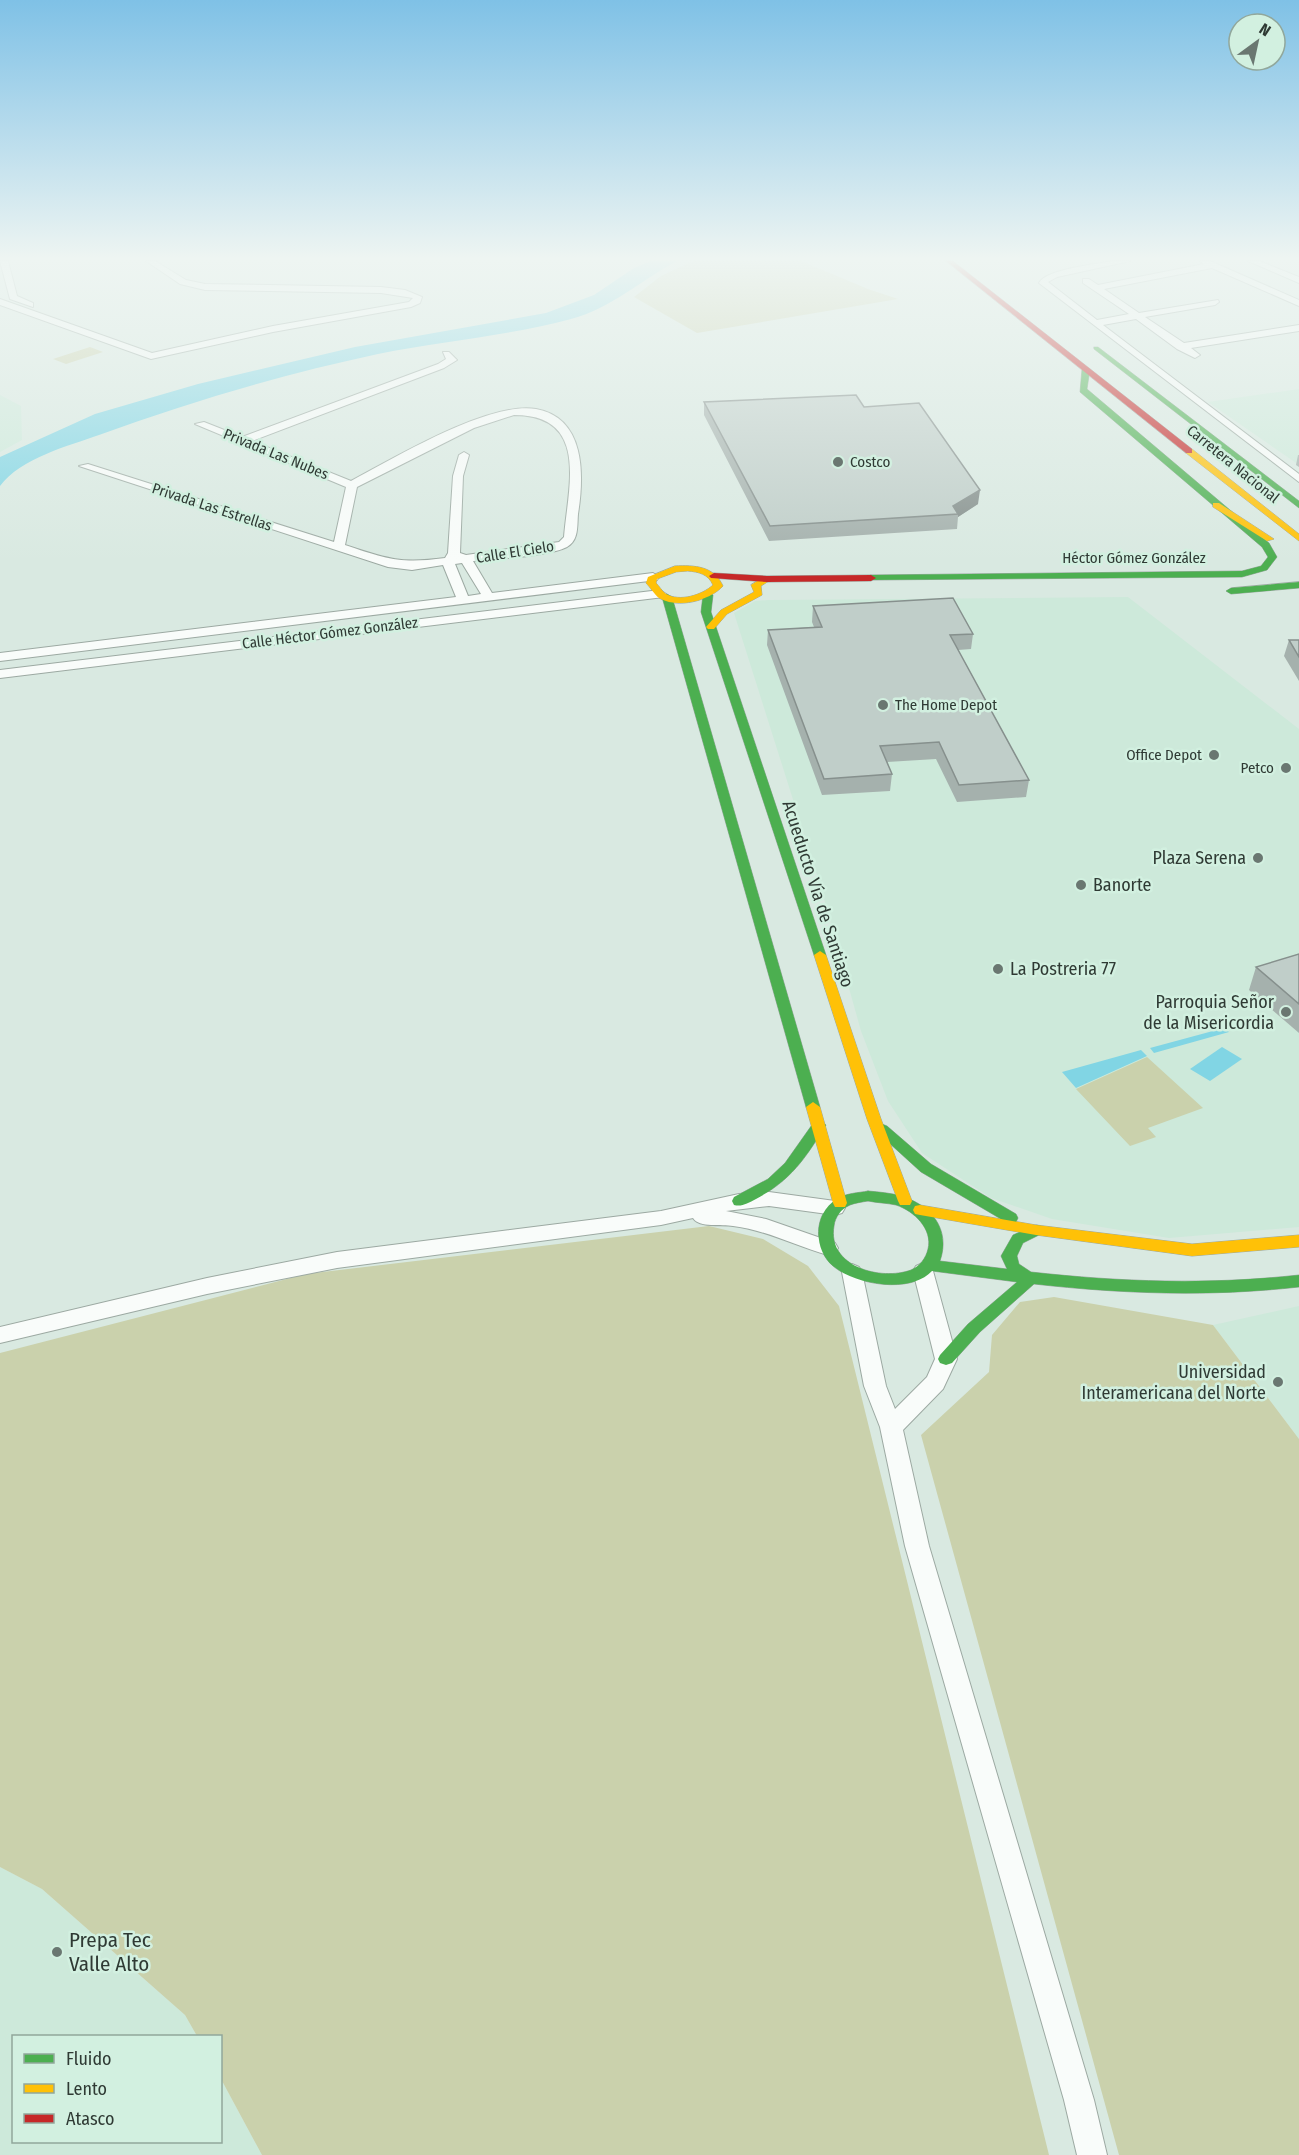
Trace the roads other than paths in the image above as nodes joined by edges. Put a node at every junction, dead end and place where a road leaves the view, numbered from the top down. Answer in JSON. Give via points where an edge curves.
{"nodes":[{"id":1,"x":449,"y":362,"type":"edge"},
{"id":2,"x":1077,"y":362,"type":"edge"},
{"id":3,"x":1114,"y":362,"type":"edge"},
{"id":4,"x":1144,"y":362,"type":"edge"},
{"id":5,"x":1086,"y":369,"type":"junction"},
{"id":6,"x":1156,"y":371,"type":"junction"},
{"id":7,"x":1134,"y":377,"type":"junction"},
{"id":8,"x":200,"y":424,"type":"dead end"},
{"id":9,"x":242,"y":441,"type":"junction"},
{"id":10,"x":464,"y":455,"type":"dead end"},
{"id":11,"x":84,"y":466,"type":"dead end"},
{"id":12,"x":1299,"y":479,"type":"edge"},
{"id":13,"x":352,"y":484,"type":"junction"},
{"id":14,"x":1216,"y":505,"type":"junction"},
{"id":15,"x":1299,"y":505,"type":"edge"},
{"id":16,"x":1299,"y":538,"type":"edge"},
{"id":17,"x":339,"y":547,"type":"junction"},
{"id":18,"x":1286,"y":550,"type":"dead end"},
{"id":19,"x":451,"y":558,"type":"junction"},
{"id":20,"x":466,"y":560,"type":"junction"},
{"id":21,"x":475,"y":575,"type":"junction"},
{"id":22,"x":714,"y":576,"type":"junction"},
{"id":23,"x":456,"y":578,"type":"junction"},
{"id":24,"x":653,"y":578,"type":"junction"},
{"id":25,"x":767,"y":579,"type":"junction"},
{"id":26,"x":1299,"y":585,"type":"edge"},
{"id":27,"x":1221,"y":591,"type":"dead end"},
{"id":28,"x":711,"y":593,"type":"junction"},
{"id":29,"x":764,"y":593,"type":"junction"},
{"id":30,"x":663,"y":595,"type":"junction"},
{"id":31,"x":488,"y":596,"type":"junction"},
{"id":32,"x":464,"y":599,"type":"junction"},
{"id":33,"x":711,"y":627,"type":"junction"},
{"id":34,"x":224,"y":630,"type":"junction"},
{"id":35,"x":229,"y":645,"type":"junction"},
{"id":36,"x":0,"y":657,"type":"edge"},
{"id":37,"x":0,"y":674,"type":"edge"},
{"id":38,"x":874,"y":1119,"type":"junction"},
{"id":39,"x":819,"y":1125,"type":"junction"},
{"id":40,"x":739,"y":1201,"type":"junction"},
{"id":41,"x":905,"y":1201,"type":"junction"},
{"id":42,"x":838,"y":1205,"type":"junction"},
{"id":43,"x":920,"y":1210,"type":"junction"},
{"id":44,"x":661,"y":1218,"type":"junction"},
{"id":45,"x":1036,"y":1230,"type":"junction"},
{"id":46,"x":1299,"y":1241,"type":"edge"},
{"id":47,"x":828,"y":1248,"type":"junction"},
{"id":48,"x":926,"y":1268,"type":"junction"},
{"id":49,"x":852,"y":1272,"type":"junction"},
{"id":50,"x":1030,"y":1279,"type":"junction"},
{"id":51,"x":1299,"y":1281,"type":"edge"},
{"id":52,"x":0,"y":1335,"type":"edge"},
{"id":53,"x":946,"y":1359,"type":"junction"},
{"id":54,"x":891,"y":1427,"type":"junction"},
{"id":55,"x":1092,"y":2155,"type":"edge"}],
"edges":[{"from":1,"to":9,"type":"street"},
{"from":2,"to":5,"type":"main road","name":"Carretera Nacional"},
{"from":3,"to":7,"type":"main road","name":"Carretera Nacional"},
{"from":4,"to":6,"type":"street"},
{"from":5,"to":14,"type":"main road","name":"Héctor Gómez González","via":[[1083,390]]},
{"from":5,"to":16,"type":"main road","name":"Carretera Nacional"},
{"from":6,"to":7,"type":"main road","via":[[1154,379]]},
{"from":6,"to":12,"type":"street"},
{"from":7,"to":15,"type":"main road","name":"Carretera Nacional"},
{"from":8,"to":9,"type":"street","name":"Privada Las Nubes"},
{"from":9,"to":13,"type":"street","name":"Privada Las Nubes"},
{"from":10,"to":19,"type":"street","via":[[458,476]]},
{"from":11,"to":17,"type":"street","name":"Privada Las Estrellas"},
{"from":13,"to":17,"type":"street"},
{"from":13,"to":20,"type":"street","name":"Calle El Cielo","via":[[480,421],[524,411],[552,417],[572,445],[577,463],[570,538],[547,548]]},
{"from":14,"to":18,"type":"main road"},
{"from":14,"to":25,"type":"main road","name":"Héctor Gómez González","via":[[1266,544],[1273,557],[1271,563],[1242,574]]},
{"from":17,"to":19,"type":"street","name":"Calle El Cielo","via":[[402,566]]},
{"from":19,"to":20,"type":"street","name":"Calle El Cielo"},
{"from":19,"to":23,"type":"street"},
{"from":20,"to":21,"type":"street"},
{"from":21,"to":23,"type":"street"},
{"from":21,"to":31,"type":"street"},
{"from":22,"to":24,"type":"main road","name":"Héctor Gómez González","via":[[686,568],[665,571]]},
{"from":22,"to":25,"type":"main road","name":"Héctor Gómez González"},
{"from":22,"to":28,"type":"main road","name":"Acueducto Vía de Santiago","via":[[718,581]]},
{"from":23,"to":32,"type":"street"},
{"from":24,"to":30,"type":"main road","via":[[651,583]]},
{"from":24,"to":31,"type":"street","name":"Calle Héctor Gómez González"},
{"from":25,"to":29,"type":"main road","via":[[756,585]]},
{"from":26,"to":27,"type":"main road"},
{"from":28,"to":29,"type":"main road"},
{"from":28,"to":30,"type":"main road","via":[[688,599]]},
{"from":28,"to":33,"type":"main road","name":"Acueducto Vía de Santiago","via":[[706,612]]},
{"from":29,"to":33,"type":"main road","via":[[723,612]]},
{"from":30,"to":35,"type":"street","name":"Calle Héctor Gómez González"},
{"from":30,"to":39,"type":"main road"},
{"from":31,"to":32,"type":"street","name":"Calle Héctor Gómez González"},
{"from":32,"to":34,"type":"street","name":"Calle Héctor Gómez González"},
{"from":33,"to":38,"type":"main road","name":"Acueducto Vía de Santiago"},
{"from":34,"to":35,"type":"street"},
{"from":34,"to":36,"type":"street","name":"Calle Héctor Gómez González"},
{"from":35,"to":37,"type":"street","name":"Calle Héctor Gómez González"},
{"from":38,"to":41,"type":"main road","name":"Acueducto Vía de Santiago"},
{"from":38,"to":45,"type":"main road","via":[[899,1147],[956,1189]]},
{"from":39,"to":40,"type":"main road","via":[[773,1183]]},
{"from":39,"to":42,"type":"main road"},
{"from":40,"to":42,"type":"street","via":[[770,1199]]},
{"from":40,"to":44,"type":"street"},
{"from":41,"to":42,"type":"main road","via":[[868,1196]]},
{"from":41,"to":43,"type":"main road"},
{"from":42,"to":47,"type":"main road","via":[[826,1224]]},
{"from":43,"to":45,"type":"main road"},
{"from":43,"to":48,"type":"main road","via":[[931,1220],[939,1237],[937,1255]]},
{"from":44,"to":47,"type":"street","via":[[722,1216],[761,1222]]},
{"from":44,"to":52,"type":"street","via":[[337,1260]]},
{"from":45,"to":46,"type":"main road","via":[[1192,1250]]},
{"from":45,"to":50,"type":"main road","via":[[1018,1239],[1009,1256],[1013,1267]]},
{"from":47,"to":49,"type":"main road","via":[[837,1262]]},
{"from":48,"to":49,"type":"main road","via":[[908,1278],[889,1280]]},
{"from":48,"to":50,"type":"main road"},
{"from":48,"to":53,"type":"street"},
{"from":49,"to":54,"type":"street","via":[[875,1386]]},
{"from":50,"to":51,"type":"main road","via":[[1196,1290],[1256,1288]]},
{"from":50,"to":53,"type":"main road","via":[[974,1328]]},
{"from":53,"to":54,"type":"street","via":[[936,1383]]},
{"from":54,"to":55,"type":"street","via":[[917,1546]]}]}
